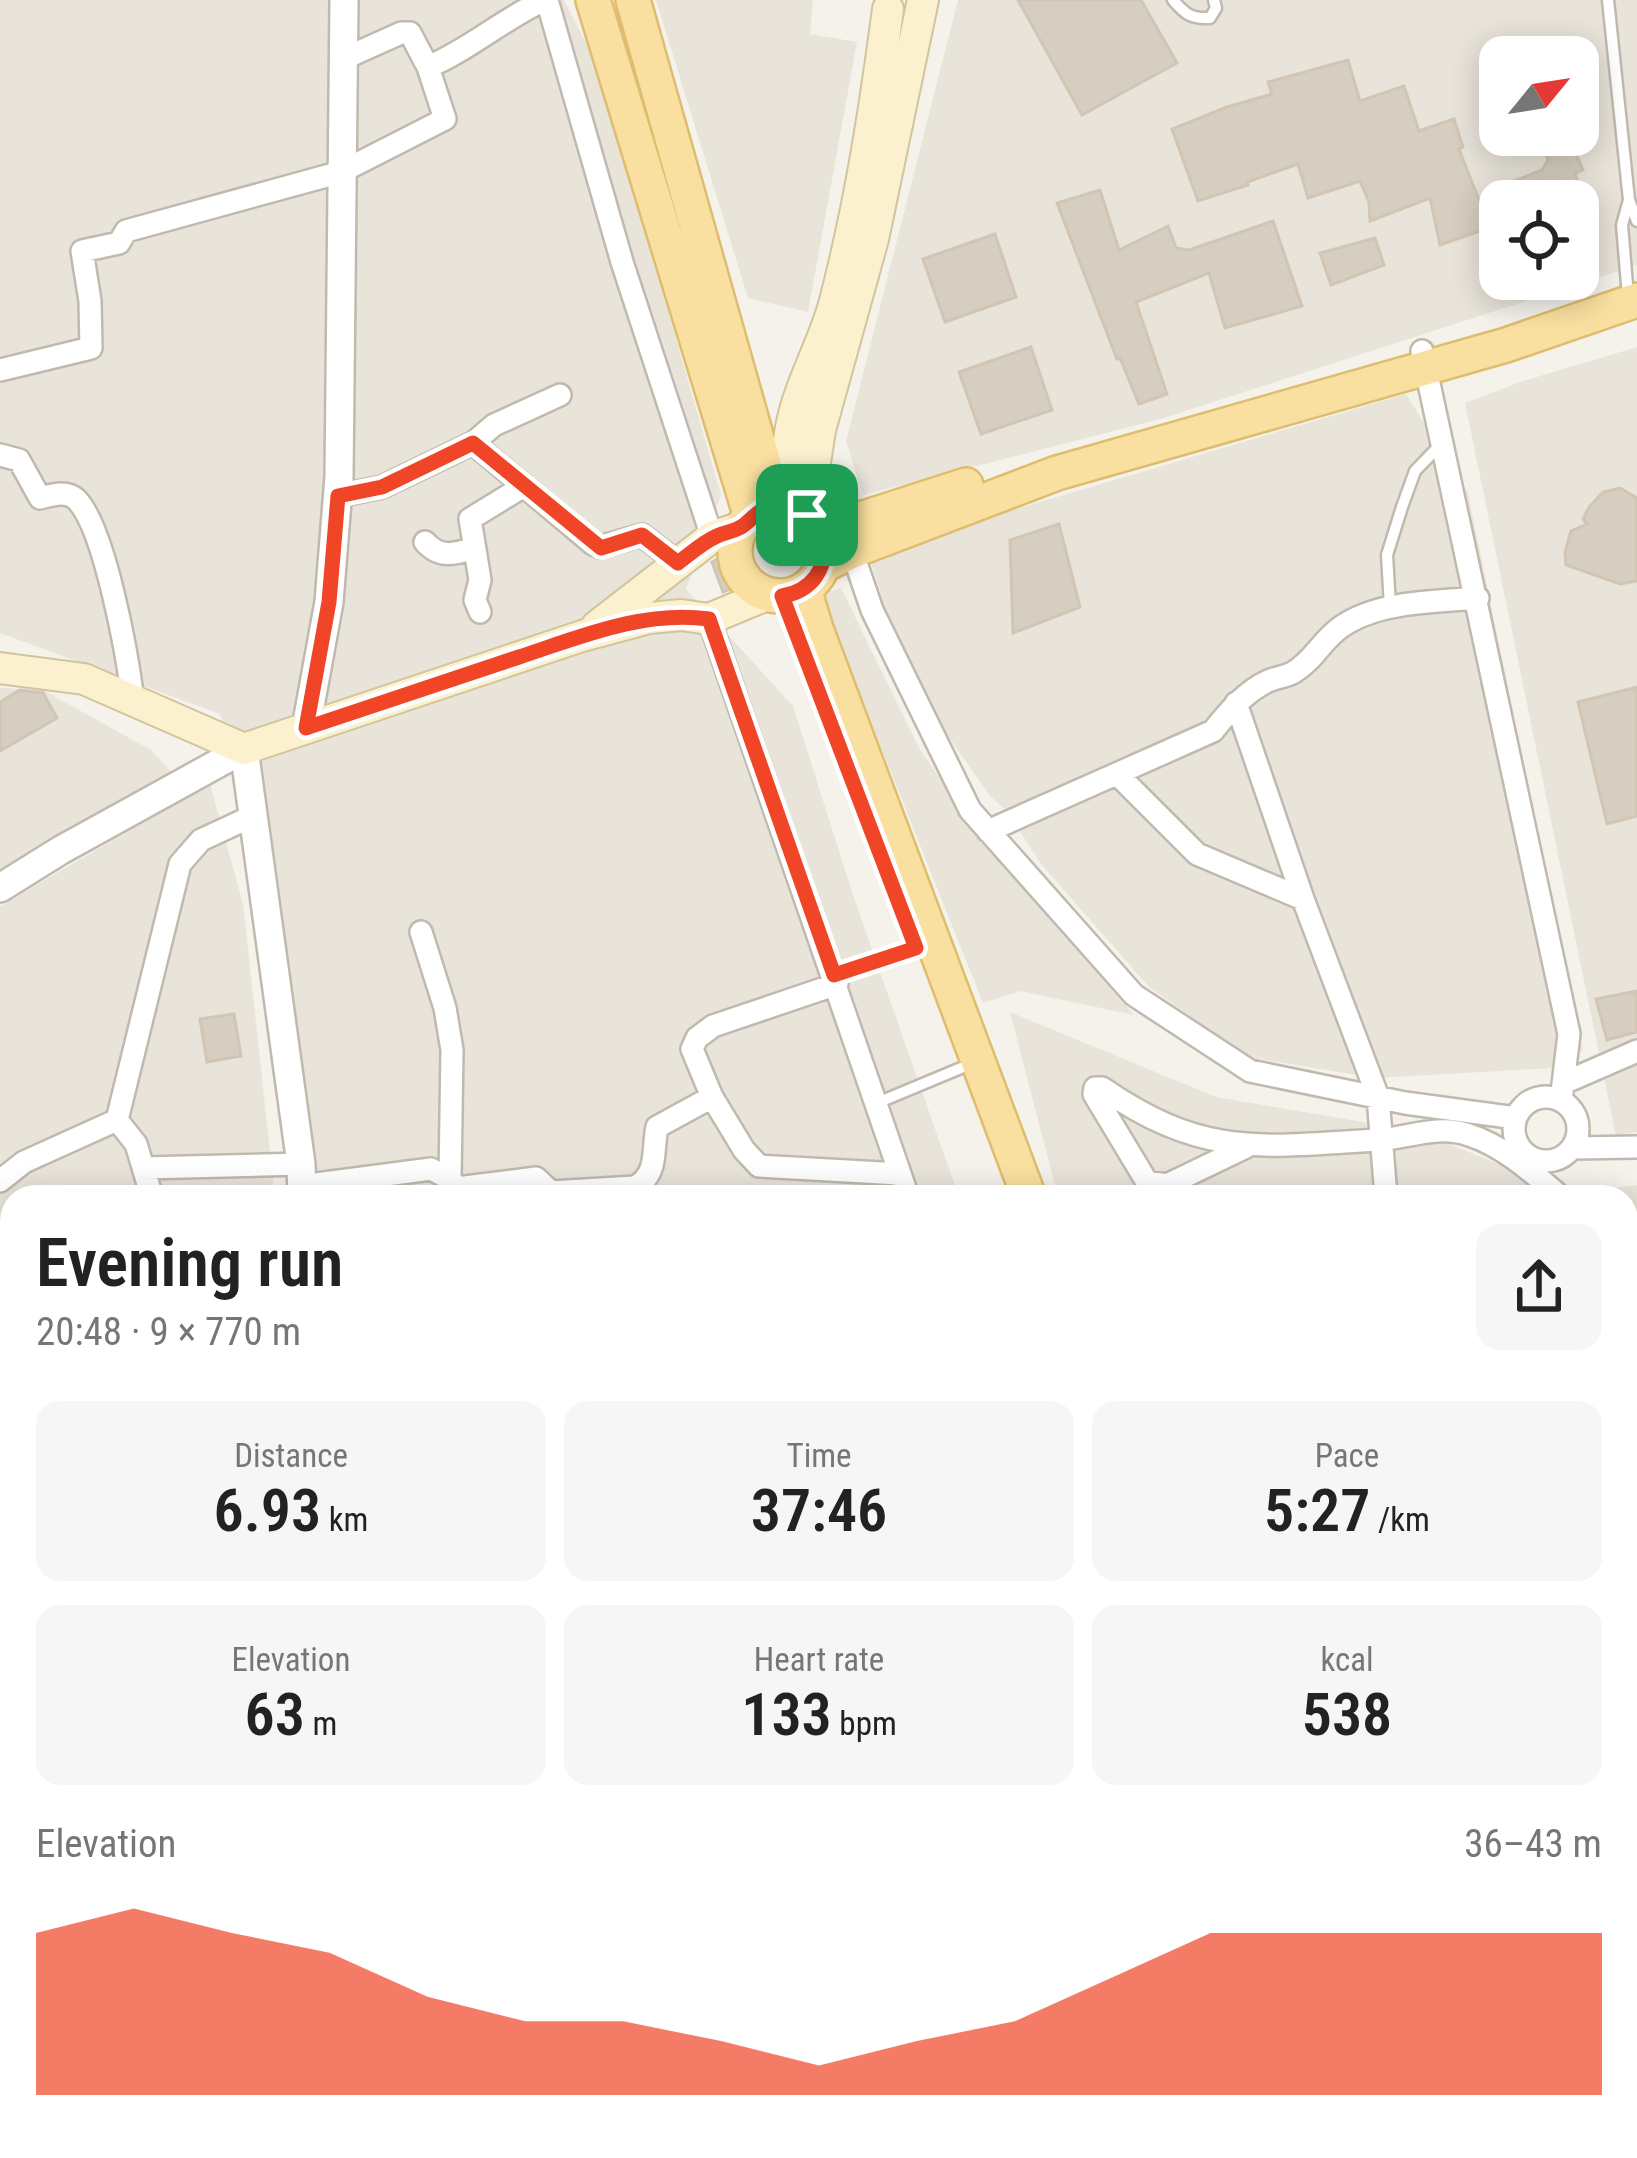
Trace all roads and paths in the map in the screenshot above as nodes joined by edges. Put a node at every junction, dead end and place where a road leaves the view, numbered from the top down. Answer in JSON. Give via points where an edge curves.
{"nodes":[{"id":1,"x":344,"y":0,"type":"edge"},
{"id":2,"x":545,"y":0,"type":"edge"},
{"id":3,"x":593,"y":0,"type":"edge"},
{"id":4,"x":633,"y":0,"type":"edge"},
{"id":5,"x":922,"y":0,"type":"edge"},
{"id":6,"x":1173,"y":0,"type":"edge"},
{"id":7,"x":1214,"y":0,"type":"edge"},
{"id":8,"x":1608,"y":0,"type":"edge"},
{"id":9,"x":877,"y":5,"type":"edge"},
{"id":10,"x":343,"y":59,"type":"junction"},
{"id":11,"x":428,"y":67,"type":"junction"},
{"id":12,"x":341,"y":172,"type":"junction"},
{"id":13,"x":1629,"y":200,"type":"junction"},
{"id":14,"x":1637,"y":220,"type":"edge"},
{"id":15,"x":1634,"y":289,"type":"edge"},
{"id":16,"x":1424,"y":359,"type":"junction"},
{"id":17,"x":0,"y":370,"type":"edge"},
{"id":18,"x":560,"y":395,"type":"dead end"},
{"id":19,"x":1443,"y":442,"type":"junction"},
{"id":20,"x":473,"y":443,"type":"junction"},
{"id":21,"x":0,"y":455,"type":"edge"},
{"id":22,"x":524,"y":486,"type":"junction"},
{"id":23,"x":338,"y":496,"type":"junction"},
{"id":24,"x":770,"y":519,"type":"junction"},
{"id":25,"x":425,"y":542,"type":"dead end"},
{"id":26,"x":474,"y":548,"type":"junction"},
{"id":27,"x":678,"y":563,"type":"junction"},
{"id":28,"x":806,"y":579,"type":"junction"},
{"id":29,"x":1478,"y":598,"type":"junction"},
{"id":30,"x":1390,"y":609,"type":"junction"},
{"id":31,"x":480,"y":613,"type":"dead end"},
{"id":32,"x":709,"y":619,"type":"junction"},
{"id":33,"x":582,"y":636,"type":"junction"},
{"id":34,"x":0,"y":668,"type":"edge"},
{"id":35,"x":133,"y":700,"type":"junction"},
{"id":36,"x":1236,"y":703,"type":"junction"},
{"id":37,"x":306,"y":728,"type":"junction"},
{"id":38,"x":244,"y":749,"type":"junction"},
{"id":39,"x":1117,"y":774,"type":"junction"},
{"id":40,"x":254,"y":815,"type":"junction"},
{"id":41,"x":988,"y":831,"type":"junction"},
{"id":42,"x":0,"y":888,"type":"edge"},
{"id":43,"x":1303,"y":899,"type":"junction"},
{"id":44,"x":422,"y":932,"type":"dead end"},
{"id":45,"x":916,"y":948,"type":"junction"},
{"id":46,"x":835,"y":980,"type":"junction"},
{"id":47,"x":1637,"y":1051,"type":"edge"},
{"id":48,"x":961,"y":1068,"type":"junction"},
{"id":49,"x":1564,"y":1092,"type":"junction"},
{"id":50,"x":712,"y":1097,"type":"junction"},
{"id":51,"x":1378,"y":1097,"type":"junction"},
{"id":52,"x":877,"y":1103,"type":"junction"},
{"id":53,"x":1516,"y":1118,"type":"junction"},
{"id":54,"x":117,"y":1120,"type":"junction"},
{"id":55,"x":1381,"y":1140,"type":"junction"},
{"id":56,"x":1246,"y":1147,"type":"junction"},
{"id":57,"x":1637,"y":1147,"type":"edge"},
{"id":58,"x":1573,"y":1148,"type":"junction"},
{"id":59,"x":1534,"y":1165,"type":"junction"},
{"id":60,"x":144,"y":1168,"type":"junction"},
{"id":61,"x":901,"y":1174,"type":"junction"},
{"id":62,"x":450,"y":1179,"type":"junction"},
{"id":63,"x":0,"y":1180,"type":"edge"},
{"id":64,"x":301,"y":1182,"type":"edge"},
{"id":65,"x":149,"y":1185,"type":"edge"},
{"id":66,"x":455,"y":1185,"type":"edge"},
{"id":67,"x":475,"y":1185,"type":"edge"},
{"id":68,"x":544,"y":1185,"type":"edge"},
{"id":69,"x":638,"y":1185,"type":"edge"},
{"id":70,"x":904,"y":1185,"type":"edge"},
{"id":71,"x":1005,"y":1185,"type":"edge"},
{"id":72,"x":1025,"y":1185,"type":"edge"},
{"id":73,"x":1154,"y":1185,"type":"edge"},
{"id":74,"x":1167,"y":1185,"type":"edge"},
{"id":75,"x":1385,"y":1185,"type":"edge"},
{"id":76,"x":1533,"y":1185,"type":"edge"},
{"id":77,"x":1552,"y":1185,"type":"edge"}],
"edges":[{"from":1,"to":10,"type":"street"},
{"from":2,"to":11,"type":"street"},
{"from":2,"to":24,"type":"street","via":[[622,262]]},
{"from":3,"to":24,"type":"main road"},
{"from":4,"to":24,"type":"main road"},
{"from":5,"to":9,"type":"main road","via":[[905,9]]},
{"from":5,"to":24,"type":"main road","via":[[873,239],[820,430]]},
{"from":6,"to":7,"type":"lane","via":[[1199,19],[1210,18]]},
{"from":8,"to":13,"type":"lane"},
{"from":9,"to":24,"type":"main road","via":[[870,146]]},
{"from":10,"to":11,"type":"street","via":[[405,32]]},
{"from":10,"to":12,"type":"street"},
{"from":11,"to":12,"type":"street","via":[[445,119]]},
{"from":12,"to":17,"type":"street","via":[[126,231],[119,243],[82,251],[91,348]]},
{"from":12,"to":23,"type":"street"},
{"from":13,"to":14,"type":"lane"},
{"from":13,"to":15,"type":"lane","via":[[1622,225]]},
{"from":15,"to":16,"type":"main road"},
{"from":16,"to":19,"type":"street"},
{"from":16,"to":24,"type":"main road","via":[[1052,457],[848,523]]},
{"from":16,"to":28,"type":"main road","via":[[1058,473]]},
{"from":18,"to":20,"type":"street"},
{"from":19,"to":29,"type":"street"},
{"from":19,"to":30,"type":"lane","via":[[1415,471],[1402,507],[1387,555]]},
{"from":20,"to":22,"type":"street"},
{"from":20,"to":23,"type":"street","via":[[382,487]]},
{"from":21,"to":35,"type":"street","via":[[19,460],[40,498],[64,493],[85,515],[127,648]]},
{"from":22,"to":26,"type":"street","via":[[470,519]]},
{"from":22,"to":27,"type":"street","via":[[593,544],[642,535]]},
{"from":23,"to":37,"type":"street"},
{"from":24,"to":27,"type":"main road"},
{"from":24,"to":28,"type":"main road","via":[[824,539]]},
{"from":24,"to":28,"type":"main road","via":[[736,540],[746,580]]},
{"from":25,"to":26,"type":"street","via":[[447,555]]},
{"from":26,"to":31,"type":"street"},
{"from":27,"to":33,"type":"main road"},
{"from":28,"to":32,"type":"main road"},
{"from":28,"to":41,"type":"street","via":[[872,610],[970,810]]},
{"from":28,"to":45,"type":"main road"},
{"from":28,"to":72,"type":"main road","via":[[832,673]]},
{"from":29,"to":30,"type":"street"},
{"from":29,"to":49,"type":"street","via":[[1569,1034]]},
{"from":30,"to":36,"type":"street","via":[[1346,623],[1309,662]]},
{"from":32,"to":33,"type":"main road","via":[[649,618]]},
{"from":32,"to":46,"type":"street"},
{"from":33,"to":37,"type":"main road"},
{"from":34,"to":35,"type":"main road","via":[[84,680]]},
{"from":35,"to":38,"type":"main road"},
{"from":36,"to":39,"type":"street","via":[[1213,731]]},
{"from":36,"to":43,"type":"street"},
{"from":37,"to":38,"type":"main road"},
{"from":38,"to":40,"type":"street"},
{"from":38,"to":42,"type":"street"},
{"from":39,"to":41,"type":"street"},
{"from":39,"to":43,"type":"street","via":[[1197,854]]},
{"from":40,"to":54,"type":"street","via":[[201,839],[180,864]]},
{"from":40,"to":64,"type":"street"},
{"from":41,"to":51,"type":"street","via":[[1134,995],[1250,1071]]},
{"from":43,"to":51,"type":"street"},
{"from":44,"to":62,"type":"street","via":[[452,1050]]},
{"from":45,"to":46,"type":"lane"},
{"from":45,"to":48,"type":"main road"},
{"from":46,"to":50,"type":"street","via":[[697,1038],[692,1048]]},
{"from":46,"to":52,"type":"street"},
{"from":47,"to":49,"type":"street"},
{"from":48,"to":52,"type":"lane"},
{"from":48,"to":71,"type":"main road"},
{"from":49,"to":53,"type":"street","via":[[1530,1102]]},
{"from":49,"to":58,"type":"street","via":[[1576,1117]]},
{"from":50,"to":61,"type":"street","via":[[759,1166]]},
{"from":50,"to":69,"type":"street","via":[[657,1127],[653,1168]]},
{"from":51,"to":53,"type":"street"},
{"from":51,"to":55,"type":"street"},
{"from":52,"to":61,"type":"street"},
{"from":53,"to":59,"type":"street","via":[[1515,1138]]},
{"from":54,"to":60,"type":"street"},
{"from":54,"to":63,"type":"street"},
{"from":55,"to":56,"type":"street"},
{"from":55,"to":59,"type":"street","via":[[1441,1130]]},
{"from":55,"to":75,"type":"street"},
{"from":56,"to":73,"type":"street","via":[[1197,1138],[1095,1088]]},
{"from":56,"to":74,"type":"street"},
{"from":57,"to":58,"type":"street"},
{"from":58,"to":59,"type":"street"},
{"from":59,"to":76,"type":"street"},
{"from":59,"to":77,"type":"street"},
{"from":60,"to":64,"type":"street"},
{"from":60,"to":65,"type":"street"},
{"from":61,"to":70,"type":"street"},
{"from":62,"to":64,"type":"street","via":[[431,1169]]},
{"from":62,"to":66,"type":"street"},
{"from":67,"to":68,"type":"street","via":[[536,1178]]}]}
